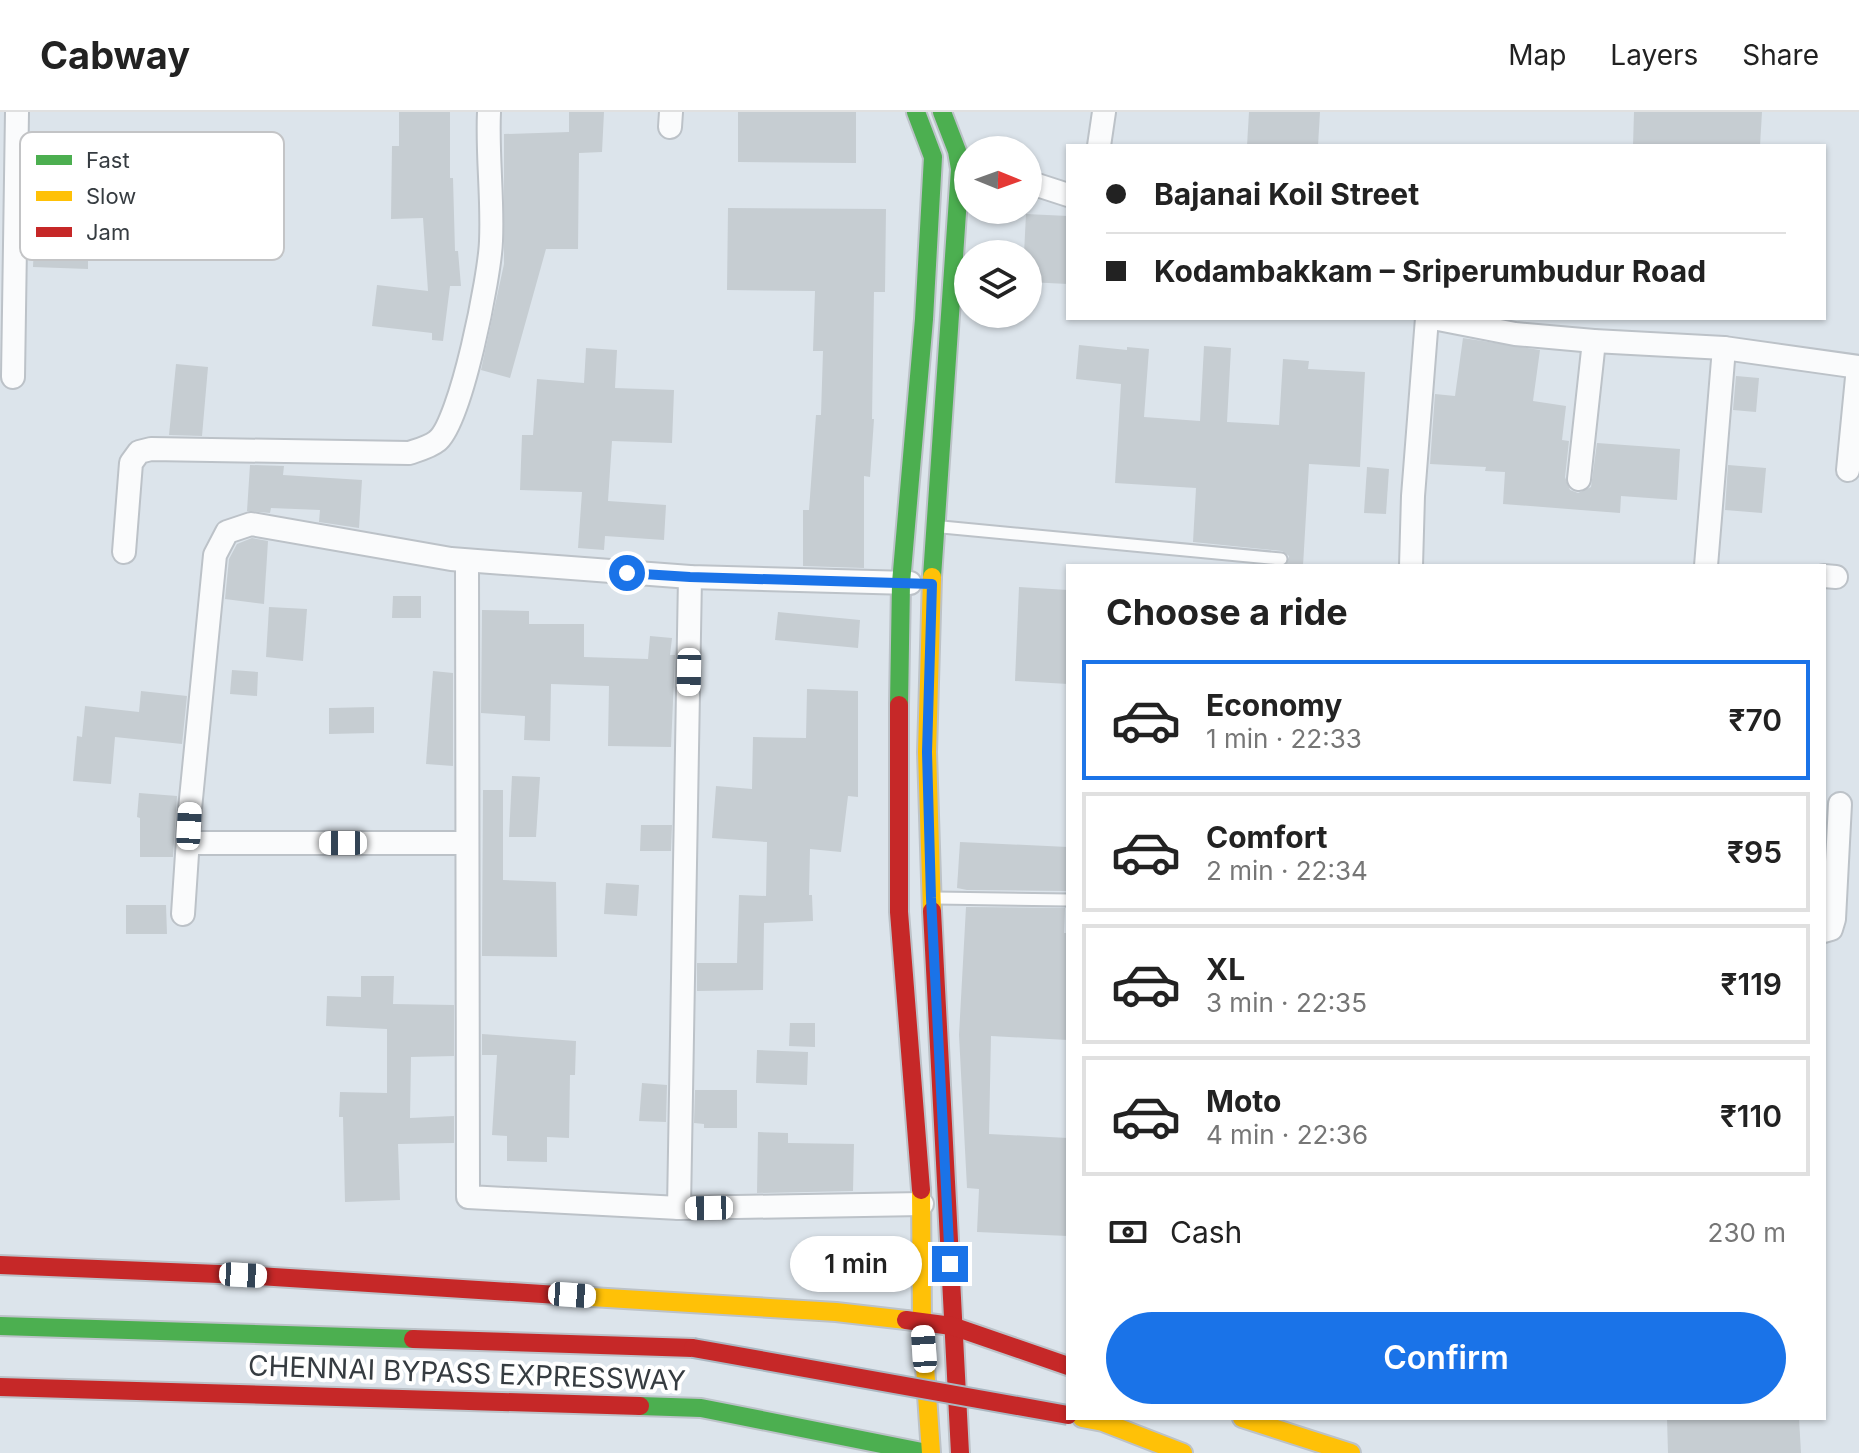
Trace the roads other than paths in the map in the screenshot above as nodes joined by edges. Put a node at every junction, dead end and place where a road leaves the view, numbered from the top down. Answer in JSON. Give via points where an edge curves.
{"nodes":[{"id":1,"x":17,"y":112,"type":"edge"},
{"id":2,"x":489,"y":112,"type":"edge"},
{"id":3,"x":916,"y":112,"type":"edge"},
{"id":4,"x":942,"y":112,"type":"edge"},
{"id":5,"x":1104,"y":112,"type":"edge"},
{"id":6,"x":954,"y":143,"type":"edge"},
{"id":7,"x":1099,"y":144,"type":"edge"},
{"id":8,"x":1042,"y":187,"type":"edge"},
{"id":9,"x":1066,"y":194,"type":"edge"},
{"id":10,"x":960,"y":224,"type":"edge"},
{"id":11,"x":1427,"y":320,"type":"edge"},
{"id":12,"x":1443,"y":320,"type":"edge"},
{"id":13,"x":1594,"y":341,"type":"junction"},
{"id":14,"x":1724,"y":348,"type":"junction"},
{"id":15,"x":1859,"y":367,"type":"edge"},
{"id":16,"x":13,"y":377,"type":"dead end"},
{"id":17,"x":1848,"y":470,"type":"dead end"},
{"id":18,"x":1579,"y":479,"type":"dead end"},
{"id":19,"x":937,"y":527,"type":"junction"},
{"id":20,"x":124,"y":552,"type":"dead end"},
{"id":21,"x":1281,"y":559,"type":"dead end"},
{"id":22,"x":467,"y":561,"type":"junction"},
{"id":23,"x":1411,"y":564,"type":"edge"},
{"id":24,"x":1706,"y":564,"type":"edge"},
{"id":25,"x":690,"y":577,"type":"junction"},
{"id":26,"x":901,"y":583,"type":"junction"},
{"id":27,"x":932,"y":584,"type":"junction"},
{"id":28,"x":1840,"y":804,"type":"dead end"},
{"id":29,"x":188,"y":843,"type":"junction"},
{"id":30,"x":466,"y":843,"type":"junction"},
{"id":31,"x":931,"y":898,"type":"junction"},
{"id":32,"x":1066,"y":900,"type":"edge"},
{"id":33,"x":183,"y":914,"type":"dead end"},
{"id":34,"x":1826,"y":930,"type":"edge"},
{"id":35,"x":922,"y":1204,"type":"junction"},
{"id":36,"x":679,"y":1208,"type":"junction"},
{"id":37,"x":0,"y":1265,"type":"edge"},
{"id":38,"x":922,"y":1323,"type":"junction"},
{"id":39,"x":0,"y":1326,"type":"edge"},
{"id":40,"x":952,"y":1326,"type":"junction"},
{"id":41,"x":1066,"y":1365,"type":"edge"},
{"id":42,"x":0,"y":1387,"type":"edge"},
{"id":43,"x":1066,"y":1415,"type":"edge"},
{"id":44,"x":1092,"y":1420,"type":"edge"},
{"id":45,"x":1248,"y":1420,"type":"edge"},
{"id":46,"x":929,"y":1453,"type":"edge"},
{"id":47,"x":960,"y":1453,"type":"edge"},
{"id":48,"x":1183,"y":1453,"type":"edge"},
{"id":49,"x":1351,"y":1453,"type":"edge"}],
"edges":[{"from":1,"to":16,"type":"street"},
{"from":2,"to":20,"type":"street","via":[[491,242],[483,302],[444,434],[409,453],[139,452],[131,463]]},
{"from":3,"to":26,"type":"main road","via":[[933,157]]},
{"from":4,"to":6,"type":"main road"},
{"from":5,"to":7,"type":"street"},
{"from":8,"to":9,"type":"street"},
{"from":10,"to":19,"type":"main road"},
{"from":11,"to":23,"type":"street"},
{"from":12,"to":13,"type":"street"},
{"from":13,"to":14,"type":"street"},
{"from":13,"to":18,"type":"street"},
{"from":14,"to":15,"type":"street"},
{"from":14,"to":24,"type":"street"},
{"from":15,"to":17,"type":"street"},
{"from":19,"to":21,"type":"lane"},
{"from":19,"to":27,"type":"main road"},
{"from":22,"to":25,"type":"street"},
{"from":22,"to":29,"type":"street","via":[[251,524],[227,532],[215,555]]},
{"from":22,"to":30,"type":"street"},
{"from":25,"to":26,"type":"street"},
{"from":25,"to":36,"type":"street"},
{"from":26,"to":27,"type":"street"},
{"from":26,"to":35,"type":"main road","via":[[899,912]]},
{"from":27,"to":31,"type":"main road","via":[[927,752]]},
{"from":28,"to":34,"type":"street","via":[[1834,919]]},
{"from":29,"to":30,"type":"street"},
{"from":29,"to":33,"type":"street"},
{"from":30,"to":36,"type":"street","via":[[468,1197]]},
{"from":31,"to":32,"type":"lane"},
{"from":31,"to":40,"type":"main road"},
{"from":35,"to":36,"type":"street"},
{"from":35,"to":38,"type":"main road"},
{"from":37,"to":38,"type":"main road","via":[[603,1297]]},
{"from":38,"to":40,"type":"main road"},
{"from":38,"to":46,"type":"main road"},
{"from":39,"to":43,"type":"main road","name":"CHENNAI BYPASS EXPRESSWAY","bridge":true,"via":[[693,1348]]},
{"from":40,"to":41,"type":"main road"},
{"from":40,"to":47,"type":"main road"},
{"from":42,"to":46,"type":"main road","name":"CHENNAI BYPASS EXPRESSWAY","via":[[701,1408]]},
{"from":44,"to":48,"type":"main road"},
{"from":45,"to":49,"type":"main road"}]}
